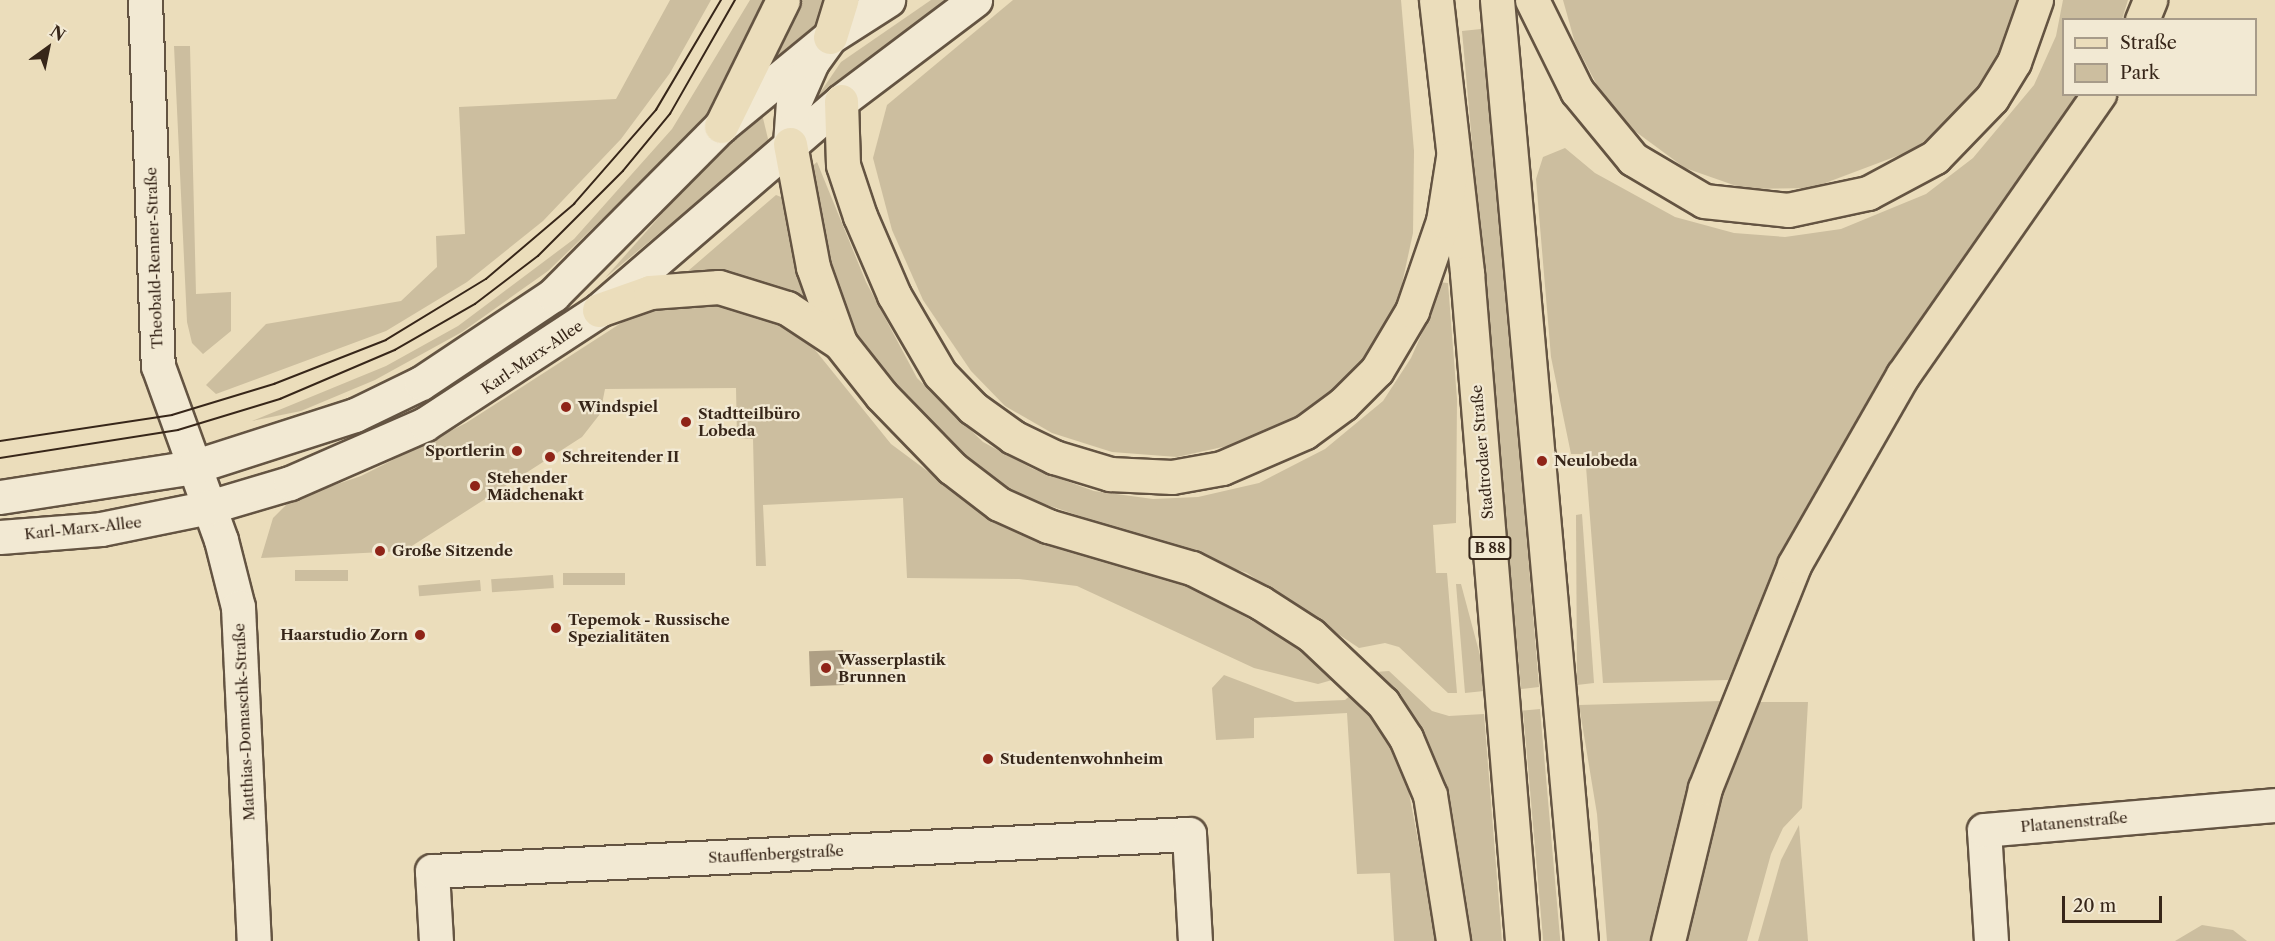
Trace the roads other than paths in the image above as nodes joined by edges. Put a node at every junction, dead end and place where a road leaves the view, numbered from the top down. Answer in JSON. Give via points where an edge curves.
{"nodes":[{"id":1,"x":145,"y":0,"type":"edge"},
{"id":2,"x":783,"y":0,"type":"edge"},
{"id":3,"x":841,"y":0,"type":"edge"},
{"id":4,"x":888,"y":0,"type":"edge"},
{"id":5,"x":975,"y":0,"type":"edge"},
{"id":6,"x":1436,"y":0,"type":"edge"},
{"id":7,"x":1497,"y":0,"type":"edge"},
{"id":8,"x":1532,"y":0,"type":"edge"},
{"id":9,"x":2036,"y":0,"type":"edge"},
{"id":10,"x":2150,"y":0,"type":"edge"},
{"id":11,"x":2143,"y":18,"type":"edge"},
{"id":12,"x":830,"y":37,"type":"junction"},
{"id":13,"x":2098,"y":96,"type":"edge"},
{"id":14,"x":841,"y":102,"type":"junction"},
{"id":15,"x":721,"y":126,"type":"junction"},
{"id":16,"x":790,"y":144,"type":"junction"},
{"id":17,"x":1453,"y":156,"type":"junction"},
{"id":18,"x":599,"y":310,"type":"junction"},
{"id":19,"x":840,"y":343,"type":"junction"},
{"id":20,"x":193,"y":467,"type":"junction"},
{"id":21,"x":0,"y":497,"type":"edge"},
{"id":22,"x":209,"y":507,"type":"junction"},
{"id":23,"x":0,"y":537,"type":"edge"},
{"id":24,"x":2275,"y":805,"type":"edge"},
{"id":25,"x":254,"y":941,"type":"edge"},
{"id":26,"x":436,"y":941,"type":"edge"},
{"id":27,"x":1195,"y":941,"type":"edge"},
{"id":28,"x":1453,"y":941,"type":"edge"},
{"id":29,"x":1522,"y":941,"type":"edge"},
{"id":30,"x":1581,"y":941,"type":"edge"},
{"id":31,"x":1668,"y":941,"type":"edge"},
{"id":32,"x":1991,"y":941,"type":"edge"}],
"edges":[{"from":1,"to":20,"type":"street","name":"Theobald-Renner-Straße","via":[[158,366]]},
{"from":2,"to":15,"type":"main road"},
{"from":3,"to":12,"type":"main road"},
{"from":4,"to":12,"type":"street"},
{"from":5,"to":14,"type":"street","name":"Karl-Marx-Allee"},
{"from":6,"to":17,"type":"main road","name":"Stadtrodaer Straße","number":"B 88"},
{"from":7,"to":30,"type":"main road"},
{"from":8,"to":9,"type":"main road","via":[[1577,91],[1633,159],[1704,201],[1788,210],[1868,193],[1935,157],[1992,98],[2014,62]]},
{"from":10,"to":11,"type":"main road"},
{"from":12,"to":15,"type":"street"},
{"from":12,"to":16,"type":"street","via":[[799,88]]},
{"from":13,"to":31,"type":"main road","via":[[1897,384],[1794,565],[1705,788]]},
{"from":14,"to":16,"type":"street","name":"Karl-Marx-Allee"},
{"from":14,"to":17,"type":"main road","via":[[843,165],[860,216],[894,295],[940,374],[973,408],[1013,437],[1054,458],[1110,474],[1173,477],[1222,468],[1305,432],[1343,404],[1377,370],[1412,311],[1443,221]]},
{"from":15,"to":20,"type":"street","via":[[554,295],[474,352],[355,415]]},
{"from":16,"to":18,"type":"street","name":"Karl-Marx-Allee"},
{"from":16,"to":19,"type":"main road","via":[[813,267]]},
{"from":17,"to":29,"type":"main road","name":"Stadtrodaer Straße","number":"B 88"},
{"from":18,"to":19,"type":"main road","via":[[650,292],[719,287],[787,308]]},
{"from":18,"to":22,"type":"street","name":"Karl-Marx-Allee","via":[[425,424],[290,483]]},
{"from":19,"to":28,"type":"main road","via":[[897,411],[999,504],[1048,526],[1192,568],[1311,635],[1356,673],[1406,738],[1430,795]]},
{"from":20,"to":21,"type":"street"},
{"from":20,"to":22,"type":"street","name":"Theobald-Renner-Straße"},
{"from":22,"to":23,"type":"street","name":"Karl-Marx-Allee","via":[[101,529]]},
{"from":22,"to":25,"type":"street","name":"Matthias-Domaschk-Straße","via":[[238,607]]},
{"from":24,"to":32,"type":"street","name":"Platanenstraße","via":[[1984,830]]},
{"from":26,"to":27,"type":"street","name":"Stauffenbergstraße","via":[[432,871],[1189,834]]}]}
